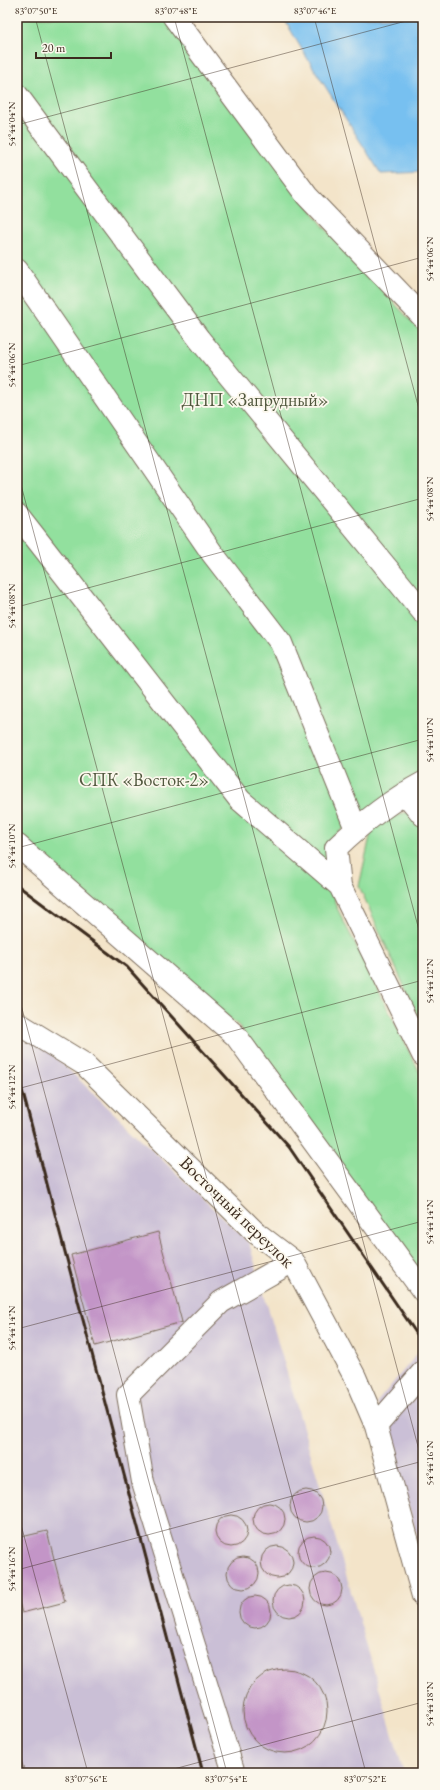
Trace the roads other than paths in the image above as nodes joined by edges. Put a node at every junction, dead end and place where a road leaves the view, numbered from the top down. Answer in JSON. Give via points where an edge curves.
{"nodes":[{"id":1,"x":174,"y":17,"type":"edge"},
{"id":2,"x":17,"y":95,"type":"edge"},
{"id":3,"x":17,"y":270,"type":"edge"},
{"id":4,"x":423,"y":317,"type":"edge"},
{"id":5,"x":17,"y":514,"type":"edge"},
{"id":6,"x":423,"y":612,"type":"edge"},
{"id":7,"x":414,"y":788,"type":"edge"},
{"id":8,"x":423,"y":815,"type":"edge"},
{"id":9,"x":356,"y":829,"type":"junction"},
{"id":10,"x":17,"y":845,"type":"edge"},
{"id":11,"x":340,"y":886,"type":"junction"},
{"id":12,"x":17,"y":1023,"type":"edge"},
{"id":13,"x":423,"y":1055,"type":"edge"},
{"id":14,"x":293,"y":1261,"type":"junction"},
{"id":15,"x":423,"y":1291,"type":"edge"},
{"id":16,"x":423,"y":1372,"type":"edge"},
{"id":17,"x":376,"y":1426,"type":"junction"},
{"id":18,"x":423,"y":1596,"type":"edge"},
{"id":19,"x":234,"y":1773,"type":"edge"}],
"edges":[{"from":1,"to":4,"type":"street","via":[[307,196]]},
{"from":2,"to":6,"type":"street","via":[[199,339]]},
{"from":3,"to":9,"type":"street","via":[[212,553],[281,643]]},
{"from":5,"to":11,"type":"street","via":[[240,800]]},
{"from":7,"to":8,"type":"street"},
{"from":7,"to":9,"type":"street"},
{"from":9,"to":11,"type":"street","via":[[336,848]]},
{"from":10,"to":15,"type":"street","via":[[236,1036]]},
{"from":11,"to":13,"type":"street"},
{"from":12,"to":14,"type":"street","name":"Восточный переулок","via":[[84,1064],[255,1232]]},
{"from":14,"to":17,"type":"street","name":"Восточный переулок","via":[[355,1377]]},
{"from":14,"to":19,"type":"street","via":[[221,1302],[128,1395],[143,1482]]},
{"from":16,"to":17,"type":"street"},
{"from":17,"to":18,"type":"street","name":"Восточный переулок"}]}
